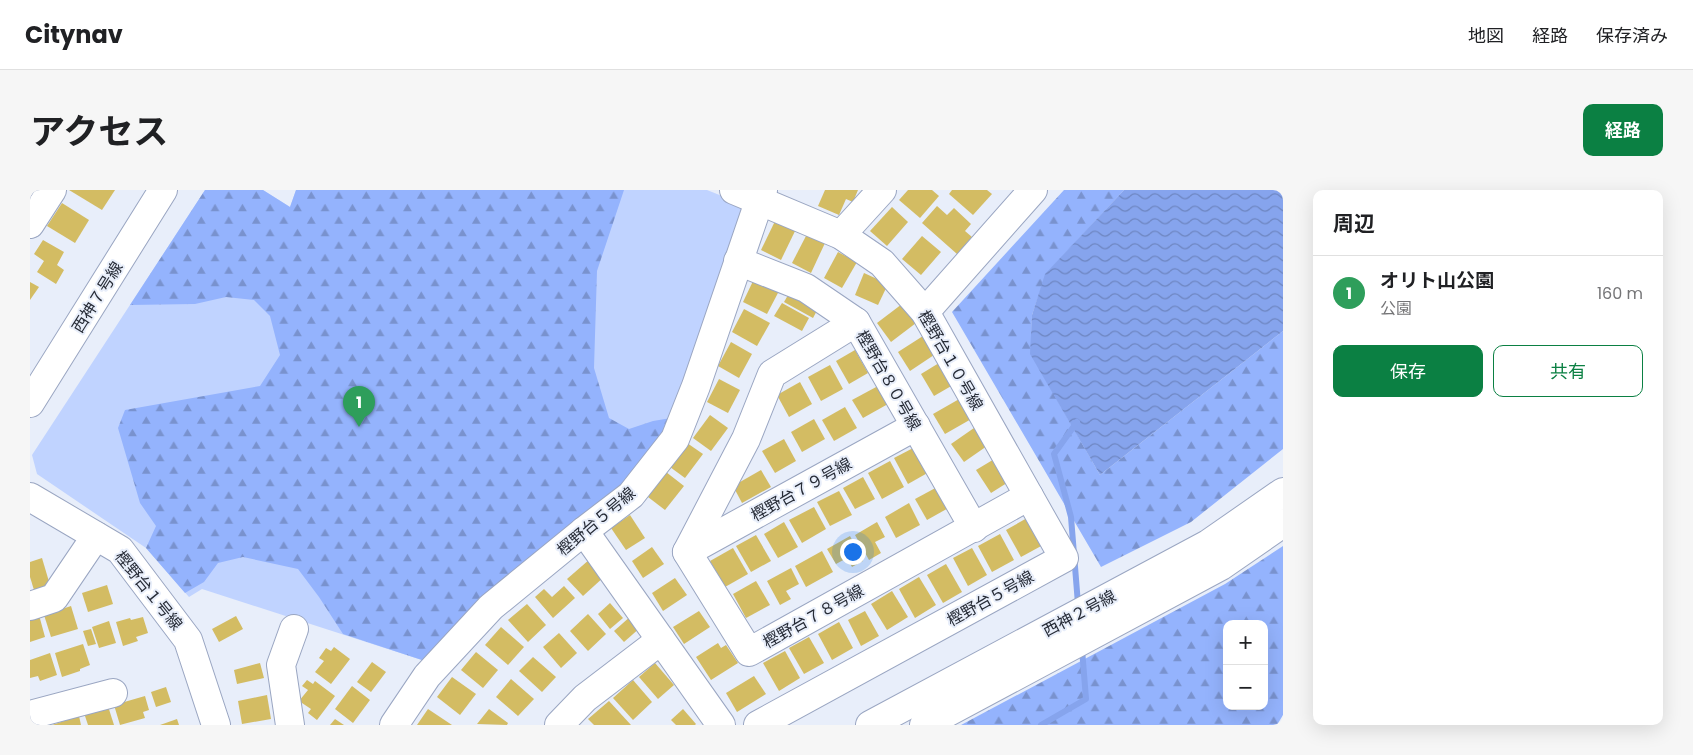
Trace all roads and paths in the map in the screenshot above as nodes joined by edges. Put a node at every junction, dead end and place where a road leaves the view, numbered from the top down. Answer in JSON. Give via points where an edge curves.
{"nodes":[{"id":1,"x":52,"y":190,"type":"edge"},
{"id":2,"x":163,"y":190,"type":"edge"},
{"id":3,"x":734,"y":190,"type":"edge"},
{"id":4,"x":882,"y":190,"type":"edge"},
{"id":5,"x":1034,"y":190,"type":"edge"},
{"id":6,"x":761,"y":195,"type":"edge"},
{"id":7,"x":30,"y":224,"type":"edge"},
{"id":8,"x":841,"y":235,"type":"junction"},
{"id":9,"x":738,"y":262,"type":"junction"},
{"id":10,"x":925,"y":312,"type":"junction"},
{"id":11,"x":856,"y":322,"type":"junction"},
{"id":12,"x":30,"y":403,"type":"edge"},
{"id":13,"x":916,"y":426,"type":"junction"},
{"id":14,"x":1283,"y":492,"type":"edge"},
{"id":15,"x":1029,"y":496,"type":"junction"},
{"id":16,"x":30,"y":497,"type":"edge"},
{"id":17,"x":1283,"y":523,"type":"edge"},
{"id":18,"x":974,"y":528,"type":"junction"},
{"id":19,"x":584,"y":531,"type":"junction"},
{"id":20,"x":96,"y":536,"type":"junction"},
{"id":21,"x":687,"y":552,"type":"junction"},
{"id":22,"x":1064,"y":558,"type":"joint"},
{"id":23,"x":30,"y":606,"type":"edge"},
{"id":24,"x":294,"y":629,"type":"dead end"},
{"id":25,"x":661,"y":640,"type":"junction"},
{"id":26,"x":113,"y":693,"type":"dead end"},
{"id":27,"x":30,"y":715,"type":"edge"},
{"id":28,"x":216,"y":725,"type":"edge"},
{"id":29,"x":290,"y":725,"type":"edge"},
{"id":30,"x":394,"y":725,"type":"edge"},
{"id":31,"x":559,"y":725,"type":"edge"},
{"id":32,"x":721,"y":725,"type":"edge"},
{"id":33,"x":758,"y":725,"type":"edge"},
{"id":34,"x":870,"y":725,"type":"edge"},
{"id":35,"x":924,"y":725,"type":"edge"}],
"edges":[{"from":1,"to":7,"type":"street"},
{"from":2,"to":12,"type":"street","name":"西神７号線"},
{"from":3,"to":6,"type":"street","name":"樫野台１０号線"},
{"from":4,"to":8,"type":"street"},
{"from":5,"to":10,"type":"street"},
{"from":6,"to":8,"type":"street","name":"樫野台１０号線"},
{"from":6,"to":9,"type":"street","name":"樫野台５号線"},
{"from":8,"to":10,"type":"street","name":"樫野台１０号線","via":[[882,263]]},
{"from":9,"to":11,"type":"street","name":"樫野台８０号線","via":[[806,288]]},
{"from":9,"to":19,"type":"street","name":"樫野台５号線","via":[[676,439],[631,495]]},
{"from":10,"to":15,"type":"street","name":"樫野台１０号線"},
{"from":11,"to":13,"type":"street","name":"樫野台８０号線"},
{"from":11,"to":21,"type":"street","via":[[772,374],[746,439]]},
{"from":13,"to":18,"type":"street","name":"樫野台８０号線"},
{"from":13,"to":21,"type":"street","name":"樫野台７９号線"},
{"from":14,"to":34,"type":"street","name":"西神２号線","via":[[1208,544]]},
{"from":15,"to":18,"type":"street","name":"樫野台７８号線"},
{"from":15,"to":22,"type":"street","name":"樫野台１０号線"},
{"from":16,"to":20,"type":"street","name":"樫野台１号線"},
{"from":17,"to":35,"type":"street","name":"西神２号線","via":[[1221,566]]},
{"from":18,"to":21,"type":"street","name":"樫野台７８号線","via":[[749,652]]},
{"from":19,"to":25,"type":"street"},
{"from":19,"to":30,"type":"street","name":"樫野台５号線","via":[[491,607],[427,676]]},
{"from":20,"to":23,"type":"street","via":[[54,598]]},
{"from":20,"to":28,"type":"street","name":"樫野台１号線","via":[[120,550],[188,640]]},
{"from":22,"to":33,"type":"street","name":"樫野台５号線"},
{"from":24,"to":29,"type":"street","via":[[281,665]]},
{"from":25,"to":31,"type":"street","via":[[585,698]]},
{"from":25,"to":32,"type":"street"},
{"from":26,"to":27,"type":"street"}]}
